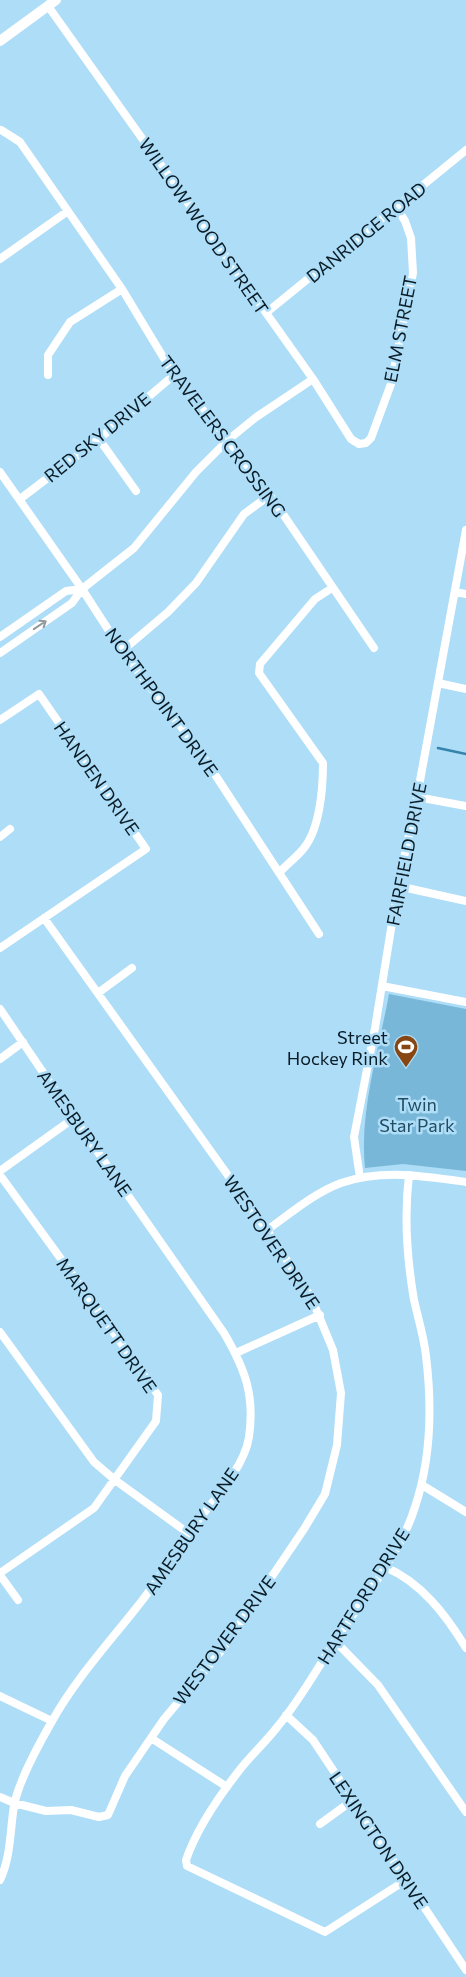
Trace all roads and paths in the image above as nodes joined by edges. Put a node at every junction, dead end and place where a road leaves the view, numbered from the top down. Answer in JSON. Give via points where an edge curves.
{"nodes":[{"id":1,"x":51,"y":2,"type":"edge"},
{"id":2,"x":1,"y":39,"type":"edge"},
{"id":3,"x":0,"y":130,"type":"edge"},
{"id":4,"x":466,"y":150,"type":"edge"},
{"id":5,"x":396,"y":207,"type":"junction"},
{"id":6,"x":68,"y":211,"type":"junction"},
{"id":7,"x":0,"y":259,"type":"edge"},
{"id":8,"x":122,"y":289,"type":"junction"},
{"id":9,"x":266,"y":313,"type":"junction"},
{"id":10,"x":48,"y":375,"type":"dead end"},
{"id":11,"x":174,"y":375,"type":"junction"},
{"id":12,"x":313,"y":380,"type":"junction"},
{"id":13,"x":99,"y":439,"type":"junction"},
{"id":14,"x":228,"y":440,"type":"junction"},
{"id":15,"x":360,"y":444,"type":"joint"},
{"id":16,"x":0,"y":472,"type":"edge"},
{"id":17,"x":136,"y":490,"type":"dead end"},
{"id":18,"x":270,"y":495,"type":"junction"},
{"id":19,"x":20,"y":498,"type":"junction"},
{"id":20,"x":466,"y":530,"type":"edge"},
{"id":21,"x":332,"y":588,"type":"junction"},
{"id":22,"x":82,"y":589,"type":"junction"},
{"id":23,"x":455,"y":592,"type":"junction"},
{"id":24,"x":466,"y":594,"type":"edge"},
{"id":25,"x":0,"y":639,"type":"edge"},
{"id":26,"x":374,"y":648,"type":"dead end"},
{"id":27,"x":3,"y":651,"type":"edge"},
{"id":28,"x":122,"y":651,"type":"junction"},
{"id":29,"x":438,"y":683,"type":"junction"},
{"id":30,"x":466,"y":689,"type":"edge"},
{"id":31,"x":0,"y":720,"type":"edge"},
{"id":32,"x":417,"y":797,"type":"junction"},
{"id":33,"x":466,"y":806,"type":"edge"},
{"id":34,"x":10,"y":829,"type":"dead end"},
{"id":35,"x":0,"y":837,"type":"edge"},
{"id":36,"x":279,"y":873,"type":"junction"},
{"id":37,"x":398,"y":886,"type":"junction"},
{"id":38,"x":466,"y":901,"type":"edge"},
{"id":39,"x":44,"y":918,"type":"junction"},
{"id":40,"x":319,"y":934,"type":"dead end"},
{"id":41,"x":0,"y":948,"type":"edge"},
{"id":42,"x":132,"y":968,"type":"dead end"},
{"id":43,"x":382,"y":986,"type":"junction"},
{"id":44,"x":98,"y":993,"type":"junction"},
{"id":45,"x":466,"y":1002,"type":"edge"},
{"id":46,"x":0,"y":1009,"type":"edge"},
{"id":47,"x":23,"y":1042,"type":"junction"},
{"id":48,"x":0,"y":1059,"type":"edge"},
{"id":49,"x":74,"y":1118,"type":"junction"},
{"id":50,"x":0,"y":1171,"type":"edge"},
{"id":51,"x":409,"y":1174,"type":"junction"},
{"id":52,"x":0,"y":1175,"type":"edge"},
{"id":53,"x":360,"y":1178,"type":"junction"},
{"id":54,"x":466,"y":1182,"type":"edge"},
{"id":55,"x":267,"y":1230,"type":"junction"},
{"id":56,"x":320,"y":1315,"type":"junction"},
{"id":57,"x":0,"y":1332,"type":"edge"},
{"id":58,"x":236,"y":1353,"type":"junction"},
{"id":59,"x":115,"y":1480,"type":"junction"},
{"id":60,"x":422,"y":1485,"type":"junction"},
{"id":61,"x":466,"y":1512,"type":"edge"},
{"id":62,"x":188,"y":1533,"type":"junction"},
{"id":63,"x":385,"y":1567,"type":"junction"},
{"id":64,"x":0,"y":1574,"type":"edge"},
{"id":65,"x":18,"y":1600,"type":"dead end"},
{"id":66,"x":335,"y":1641,"type":"junction"},
{"id":67,"x":466,"y":1648,"type":"edge"},
{"id":68,"x":0,"y":1696,"type":"edge"},
{"id":69,"x":286,"y":1715,"type":"junction"},
{"id":70,"x":52,"y":1721,"type":"junction"},
{"id":71,"x":151,"y":1738,"type":"junction"},
{"id":72,"x":227,"y":1787,"type":"junction"},
{"id":73,"x":0,"y":1797,"type":"edge"},
{"id":74,"x":353,"y":1800,"type":"junction"},
{"id":75,"x":14,"y":1804,"type":"junction"},
{"id":76,"x":466,"y":1812,"type":"edge"},
{"id":77,"x":320,"y":1824,"type":"dead end"},
{"id":78,"x":0,"y":1880,"type":"edge"},
{"id":79,"x":406,"y":1880,"type":"junction"},
{"id":80,"x":466,"y":1970,"type":"edge"}],
"edges":[{"from":1,"to":2,"type":"main road"},
{"from":1,"to":9,"type":"street","name":"WILLOW WOOD STREET"},
{"from":3,"to":6,"type":"street","name":"TRAVELERS CROSSING","via":[[20,142]]},
{"from":4,"to":5,"type":"street","name":"DANRIDGE ROAD"},
{"from":5,"to":9,"type":"street","name":"DANRIDGE ROAD"},
{"from":5,"to":15,"type":"street","name":"ELM STREET","via":[[406,221],[411,238],[413,273],[391,384],[371,438]]},
{"from":6,"to":7,"type":"street"},
{"from":6,"to":8,"type":"street","name":"TRAVELERS CROSSING"},
{"from":8,"to":10,"type":"street","via":[[70,322],[48,356]]},
{"from":8,"to":11,"type":"street","name":"TRAVELERS CROSSING"},
{"from":9,"to":12,"type":"street","name":"WILLOW WOOD STREET"},
{"from":11,"to":13,"type":"street","name":"RED SKY DRIVE"},
{"from":11,"to":14,"type":"street","name":"TRAVELERS CROSSING"},
{"from":12,"to":14,"type":"street"},
{"from":12,"to":15,"type":"street","name":"WILLOW WOOD STREET","via":[[351,439]]},
{"from":13,"to":17,"type":"street"},
{"from":13,"to":19,"type":"street","name":"RED SKY DRIVE"},
{"from":14,"to":18,"type":"street","name":"TRAVELERS CROSSING"},
{"from":14,"to":22,"type":"street","via":[[196,472],[134,548]]},
{"from":16,"to":19,"type":"street","name":"NORTHPOINT DRIVE"},
{"from":18,"to":21,"type":"street","name":"TRAVELERS CROSSING"},
{"from":18,"to":28,"type":"street","via":[[244,514],[196,583]]},
{"from":19,"to":22,"type":"street","name":"NORTHPOINT DRIVE"},
{"from":20,"to":23,"type":"street","name":"FAIRFIELD DRIVE"},
{"from":21,"to":26,"type":"street","name":"TRAVELERS CROSSING"},
{"from":21,"to":36,"type":"street","via":[[315,599],[260,664],[259,673],[324,763],[315,827],[305,847]]},
{"from":22,"to":25,"type":"street","via":[[66,591]]},
{"from":27,"to":22,"type":"street","one_way":true,"via":[[72,603]]},
{"from":22,"to":28,"type":"street","name":"NORTHPOINT DRIVE"},
{"from":23,"to":24,"type":"street"},
{"from":23,"to":29,"type":"street","name":"FAIRFIELD DRIVE"},
{"from":25,"to":27,"type":"street"},
{"from":28,"to":36,"type":"street","name":"NORTHPOINT DRIVE","via":[[197,747]]},
{"from":29,"to":30,"type":"street"},
{"from":29,"to":32,"type":"street","name":"FAIRFIELD DRIVE"},
{"from":31,"to":39,"type":"street","name":"HANDEN DRIVE","via":[[39,694],[146,849]]},
{"from":32,"to":33,"type":"street"},
{"from":32,"to":37,"type":"street","name":"FAIRFIELD DRIVE"},
{"from":34,"to":35,"type":"street"},
{"from":36,"to":40,"type":"street","name":"NORTHPOINT DRIVE"},
{"from":37,"to":38,"type":"street"},
{"from":37,"to":43,"type":"street","name":"FAIRFIELD DRIVE"},
{"from":39,"to":41,"type":"street"},
{"from":39,"to":44,"type":"street","name":"WESTOVER DRIVE"},
{"from":42,"to":44,"type":"street"},
{"from":43,"to":45,"type":"street"},
{"from":43,"to":53,"type":"street","name":"FAIRFIELD DRIVE","via":[[354,1137]]},
{"from":44,"to":55,"type":"street","name":"WESTOVER DRIVE"},
{"from":46,"to":47,"type":"street","name":"AMESBURY LANE"},
{"from":47,"to":48,"type":"street"},
{"from":47,"to":49,"type":"street","name":"AMESBURY LANE"},
{"from":49,"to":50,"type":"street"},
{"from":49,"to":58,"type":"street","name":"AMESBURY LANE"},
{"from":51,"to":53,"type":"street"},
{"from":51,"to":54,"type":"street"},
{"from":51,"to":60,"type":"street","name":"HARTFORD DRIVE","via":[[406,1198],[408,1249],[427,1373],[428,1441]]},
{"from":52,"to":59,"type":"street","name":"MARQUETT DRIVE","via":[[158,1396],[156,1422]]},
{"from":53,"to":55,"type":"street","via":[[318,1195]]},
{"from":55,"to":56,"type":"street","name":"WESTOVER DRIVE"},
{"from":56,"to":58,"type":"street"},
{"from":56,"to":71,"type":"street","name":"WESTOVER DRIVE","via":[[333,1350],[342,1393],[337,1446],[325,1494],[222,1650]]},
{"from":57,"to":59,"type":"street","via":[[91,1458]]},
{"from":58,"to":62,"type":"street","name":"AMESBURY LANE","via":[[248,1381],[251,1406],[249,1439],[236,1471]]},
{"from":59,"to":62,"type":"street"},
{"from":59,"to":64,"type":"street","name":"MARQUETT DRIVE","via":[[94,1508]]},
{"from":60,"to":61,"type":"street"},
{"from":60,"to":63,"type":"street","name":"HARTFORD DRIVE","via":[[408,1525]]},
{"from":62,"to":70,"type":"street","name":"AMESBURY LANE","via":[[139,1606],[97,1655]]},
{"from":63,"to":66,"type":"street","name":"HARTFORD DRIVE"},
{"from":63,"to":67,"type":"street","via":[[401,1573],[420,1589],[453,1627]]},
{"from":64,"to":65,"type":"street"},
{"from":66,"to":69,"type":"street","name":"HARTFORD DRIVE"},
{"from":66,"to":76,"type":"street","via":[[378,1685]]},
{"from":68,"to":70,"type":"street"},
{"from":69,"to":72,"type":"street","name":"HARTFORD DRIVE"},
{"from":69,"to":74,"type":"street","name":"LEXINGTON DRIVE","via":[[313,1740]]},
{"from":70,"to":75,"type":"street","name":"AMESBURY LANE"},
{"from":71,"to":72,"type":"street"},
{"from":71,"to":75,"type":"street","name":"WESTOVER DRIVE","via":[[126,1776],[108,1815],[99,1818],[71,1810],[46,1811]]},
{"from":72,"to":79,"type":"street","name":"HARTFORD DRIVE","via":[[202,1824],[186,1860],[187,1866],[325,1932]]},
{"from":73,"to":75,"type":"street","name":"WESTOVER DRIVE"},
{"from":74,"to":77,"type":"street"},
{"from":74,"to":79,"type":"street","name":"LEXINGTON DRIVE"},
{"from":75,"to":78,"type":"street","name":"AMESBURY LANE","via":[[9,1848]]},
{"from":79,"to":80,"type":"street","name":"LEXINGTON DRIVE"}]}
